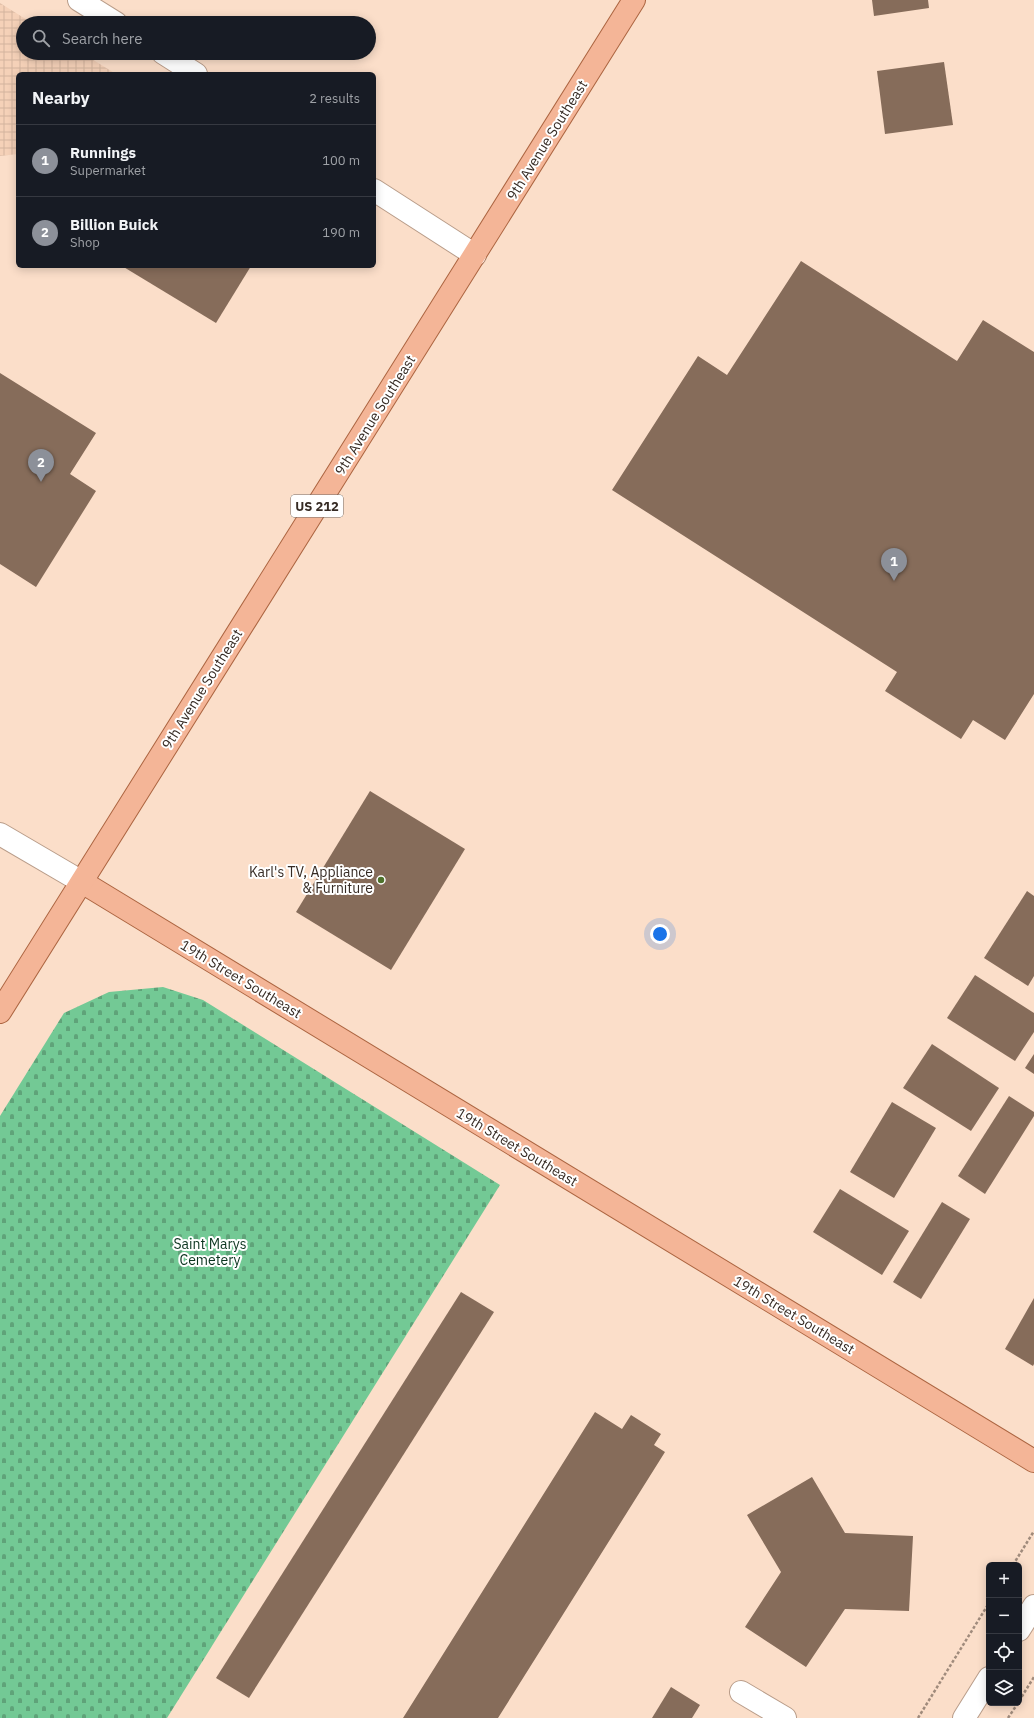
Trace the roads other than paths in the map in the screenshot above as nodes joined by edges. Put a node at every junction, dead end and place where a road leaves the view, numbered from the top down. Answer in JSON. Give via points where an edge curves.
{"nodes":[{"id":1,"x":79,"y":0,"type":"edge"},
{"id":2,"x":634,"y":0,"type":"edge"},
{"id":3,"x":105,"y":16,"type":"edge"},
{"id":4,"x":174,"y":60,"type":"edge"},
{"id":5,"x":193,"y":72,"type":"edge"},
{"id":6,"x":376,"y":191,"type":"edge"},
{"id":7,"x":475,"y":255,"type":"junction"},
{"id":8,"x":0,"y":834,"type":"edge"},
{"id":9,"x":82,"y":882,"type":"junction"},
{"id":10,"x":0,"y":1012,"type":"edge"},
{"id":11,"x":1034,"y":1462,"type":"edge"},
{"id":12,"x":1034,"y":1606,"type":"edge"},
{"id":13,"x":1022,"y":1625,"type":"edge"},
{"id":14,"x":986,"y":1683,"type":"edge"},
{"id":15,"x":741,"y":1692,"type":"dead end"},
{"id":16,"x":785,"y":1718,"type":"edge"},
{"id":17,"x":964,"y":1718,"type":"edge"}],
"edges":[{"from":1,"to":3,"type":"street"},
{"from":2,"to":7,"type":"main road","name":"9th Avenue Southeast","number":"US 212"},
{"from":4,"to":5,"type":"street"},
{"from":6,"to":7,"type":"street"},
{"from":7,"to":9,"type":"main road","name":"9th Avenue Southeast","number":"US 212"},
{"from":8,"to":9,"type":"street","name":"19th Street Southeast"},
{"from":9,"to":10,"type":"main road","name":"9th Avenue Southeast","number":"US 212"},
{"from":9,"to":11,"type":"main road","name":"19th Street Southeast"},
{"from":12,"to":13,"type":"street"},
{"from":14,"to":17,"type":"street"},
{"from":15,"to":16,"type":"street"}]}
